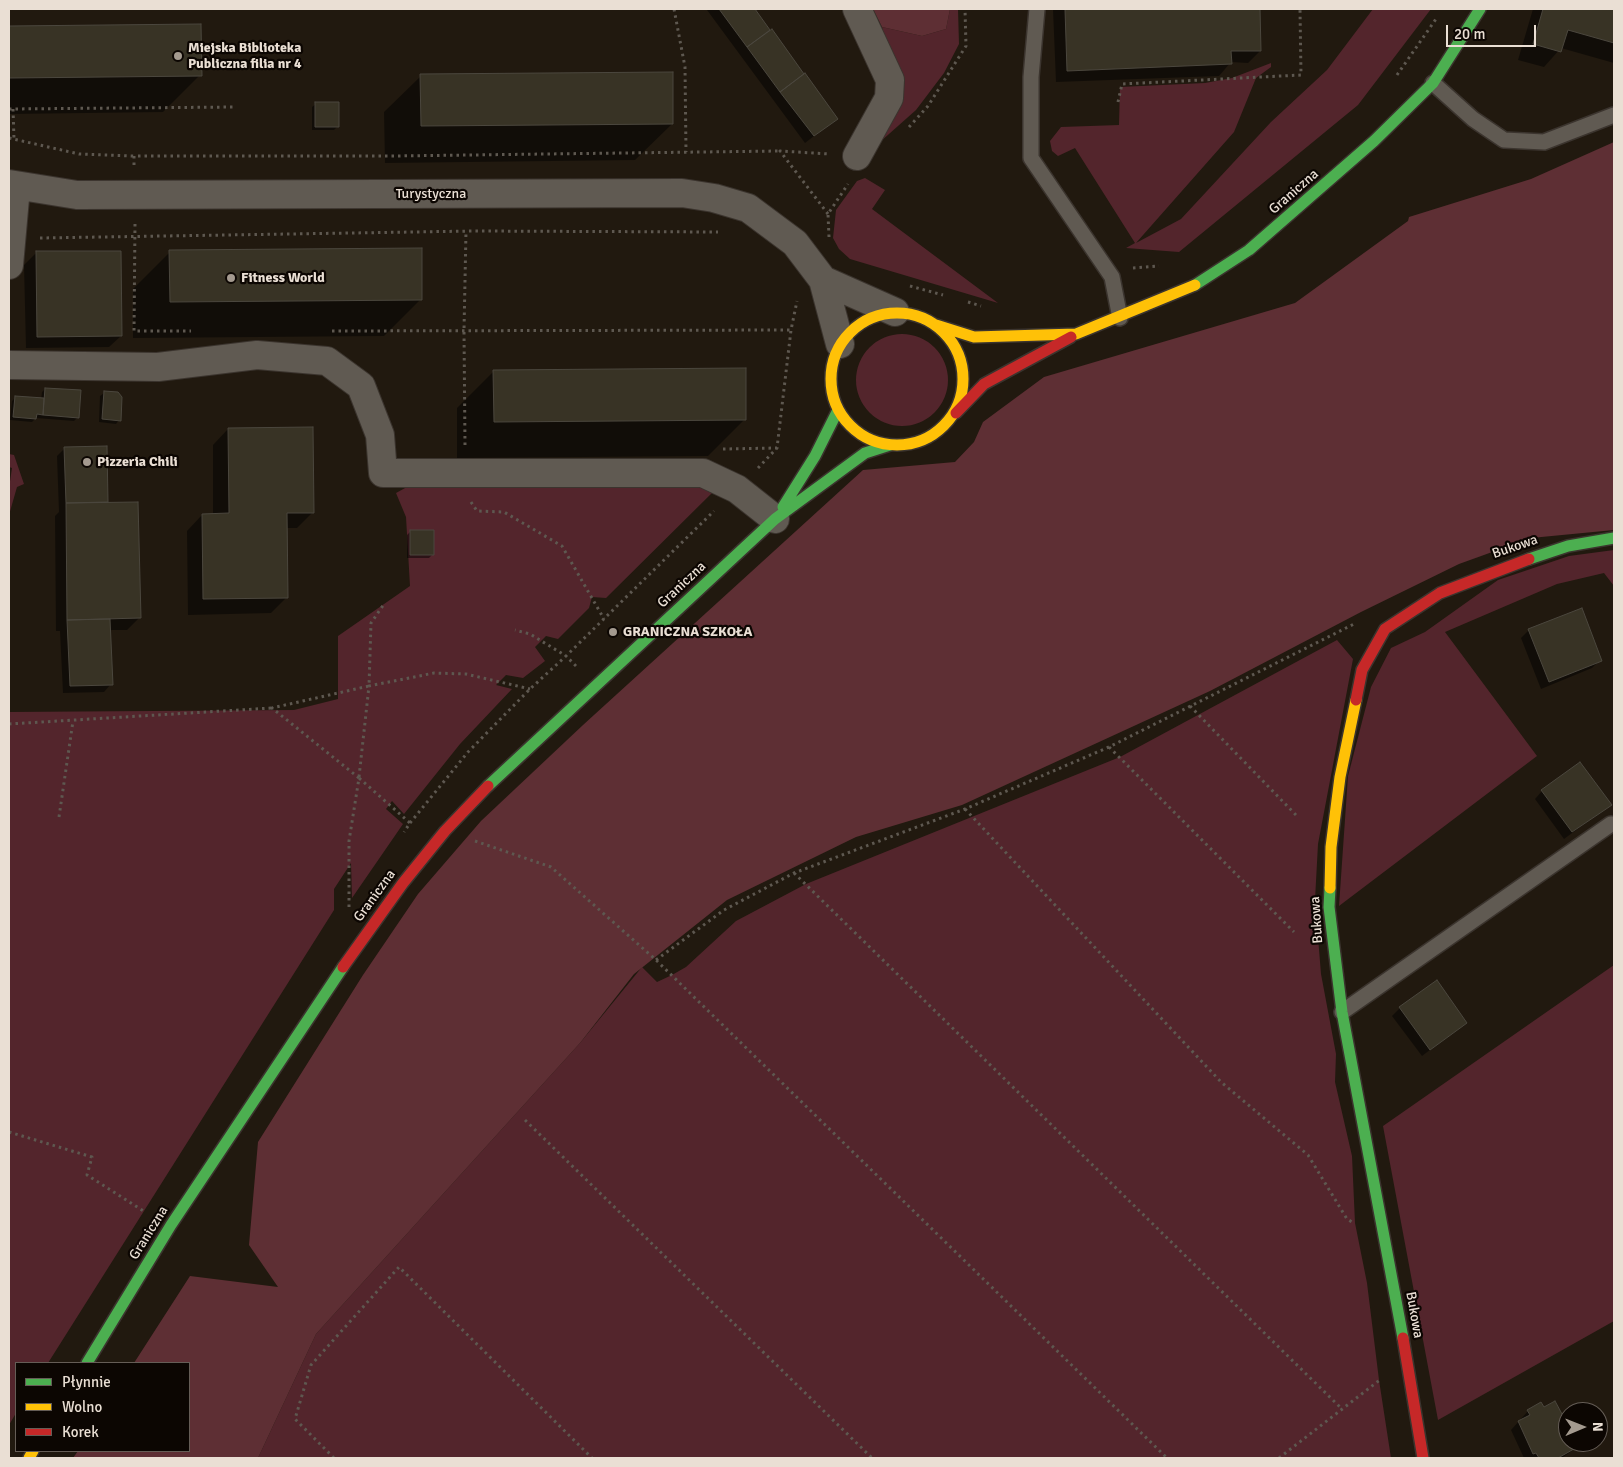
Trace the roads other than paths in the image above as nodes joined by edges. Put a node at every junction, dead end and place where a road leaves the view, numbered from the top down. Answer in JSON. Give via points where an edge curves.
{"nodes":[{"id":1,"x":856,"y":9,"type":"edge"},
{"id":2,"x":1037,"y":9,"type":"edge"},
{"id":3,"x":1480,"y":9,"type":"edge"},
{"id":4,"x":1433,"y":83,"type":"junction"},
{"id":5,"x":1614,"y":115,"type":"edge"},
{"id":6,"x":857,"y":156,"type":"road end"},
{"id":7,"x":12,"y":186,"type":"edge"},
{"id":8,"x":9,"y":265,"type":"edge"},
{"id":9,"x":823,"y":280,"type":"junction"},
{"id":10,"x":895,"y":312,"type":"junction"},
{"id":11,"x":1120,"y":318,"type":"junction"},
{"id":12,"x":936,"y":325,"type":"junction"},
{"id":13,"x":1076,"y":334,"type":"junction"},
{"id":14,"x":840,"y":344,"type":"junction"},
{"id":15,"x":9,"y":366,"type":"edge"},
{"id":16,"x":838,"y":410,"type":"junction"},
{"id":17,"x":948,"y":421,"type":"junction"},
{"id":18,"x":890,"y":445,"type":"junction"},
{"id":19,"x":775,"y":519,"type":"junction"},
{"id":20,"x":1614,"y":538,"type":"edge"},
{"id":21,"x":1611,"y":824,"type":"dead end"},
{"id":22,"x":1342,"y":1012,"type":"junction"},
{"id":23,"x":87,"y":1362,"type":"edge"},
{"id":24,"x":1423,"y":1458,"type":"edge"}],
"edges":[{"from":1,"to":6,"type":"street","via":[[890,80],[889,98]]},
{"from":2,"to":11,"type":"lane","via":[[1031,77],[1031,158],[1112,277]]},
{"from":3,"to":4,"type":"street","name":"Graniczna"},
{"from":4,"to":5,"type":"lane","via":[[1473,119],[1504,140],[1544,142]]},
{"from":4,"to":11,"type":"street","name":"Graniczna","via":[[1374,141],[1249,250],[1193,286]]},
{"from":7,"to":8,"type":"street"},
{"from":7,"to":9,"type":"street","name":"Turystyczna","via":[[77,195],[682,193],[748,208],[795,243]]},
{"from":9,"to":10,"type":"street","name":"Turystyczna"},
{"from":9,"to":14,"type":"street","name":"Turystyczna"},
{"from":10,"to":12,"type":"street","via":[[916,315]]},
{"from":10,"to":14,"type":"street","via":[[874,316],[855,327]]},
{"from":11,"to":13,"type":"street","name":"Graniczna"},
{"from":12,"to":13,"type":"street","name":"Graniczna","via":[[974,337]]},
{"from":12,"to":17,"type":"street","via":[[951,341],[960,360],[963,382],[958,402]]},
{"from":13,"to":17,"type":"street","name":"Graniczna","via":[[984,384]]},
{"from":14,"to":16,"type":"street","via":[[832,365],[831,388]]},
{"from":15,"to":19,"type":"street","via":[[158,367],[257,355],[327,361],[361,386],[380,435],[383,473],[703,473],[737,489]]},
{"from":16,"to":18,"type":"street","via":[[852,428],[870,440]]},
{"from":16,"to":19,"type":"street","name":"Graniczna","via":[[815,456]]},
{"from":17,"to":18,"type":"street","via":[[932,435],[912,443]]},
{"from":18,"to":19,"type":"street","name":"Graniczna","via":[[865,453]]},
{"from":19,"to":23,"type":"street","name":"Graniczna","via":[[487,787],[445,831],[343,967],[171,1225]]},
{"from":20,"to":22,"type":"street","name":"Bukowa","via":[[1568,546],[1492,571],[1440,593],[1385,629],[1362,670],[1340,777],[1331,847],[1329,907]]},
{"from":21,"to":22,"type":"lane"},
{"from":22,"to":24,"type":"street","name":"Bukowa"}]}
